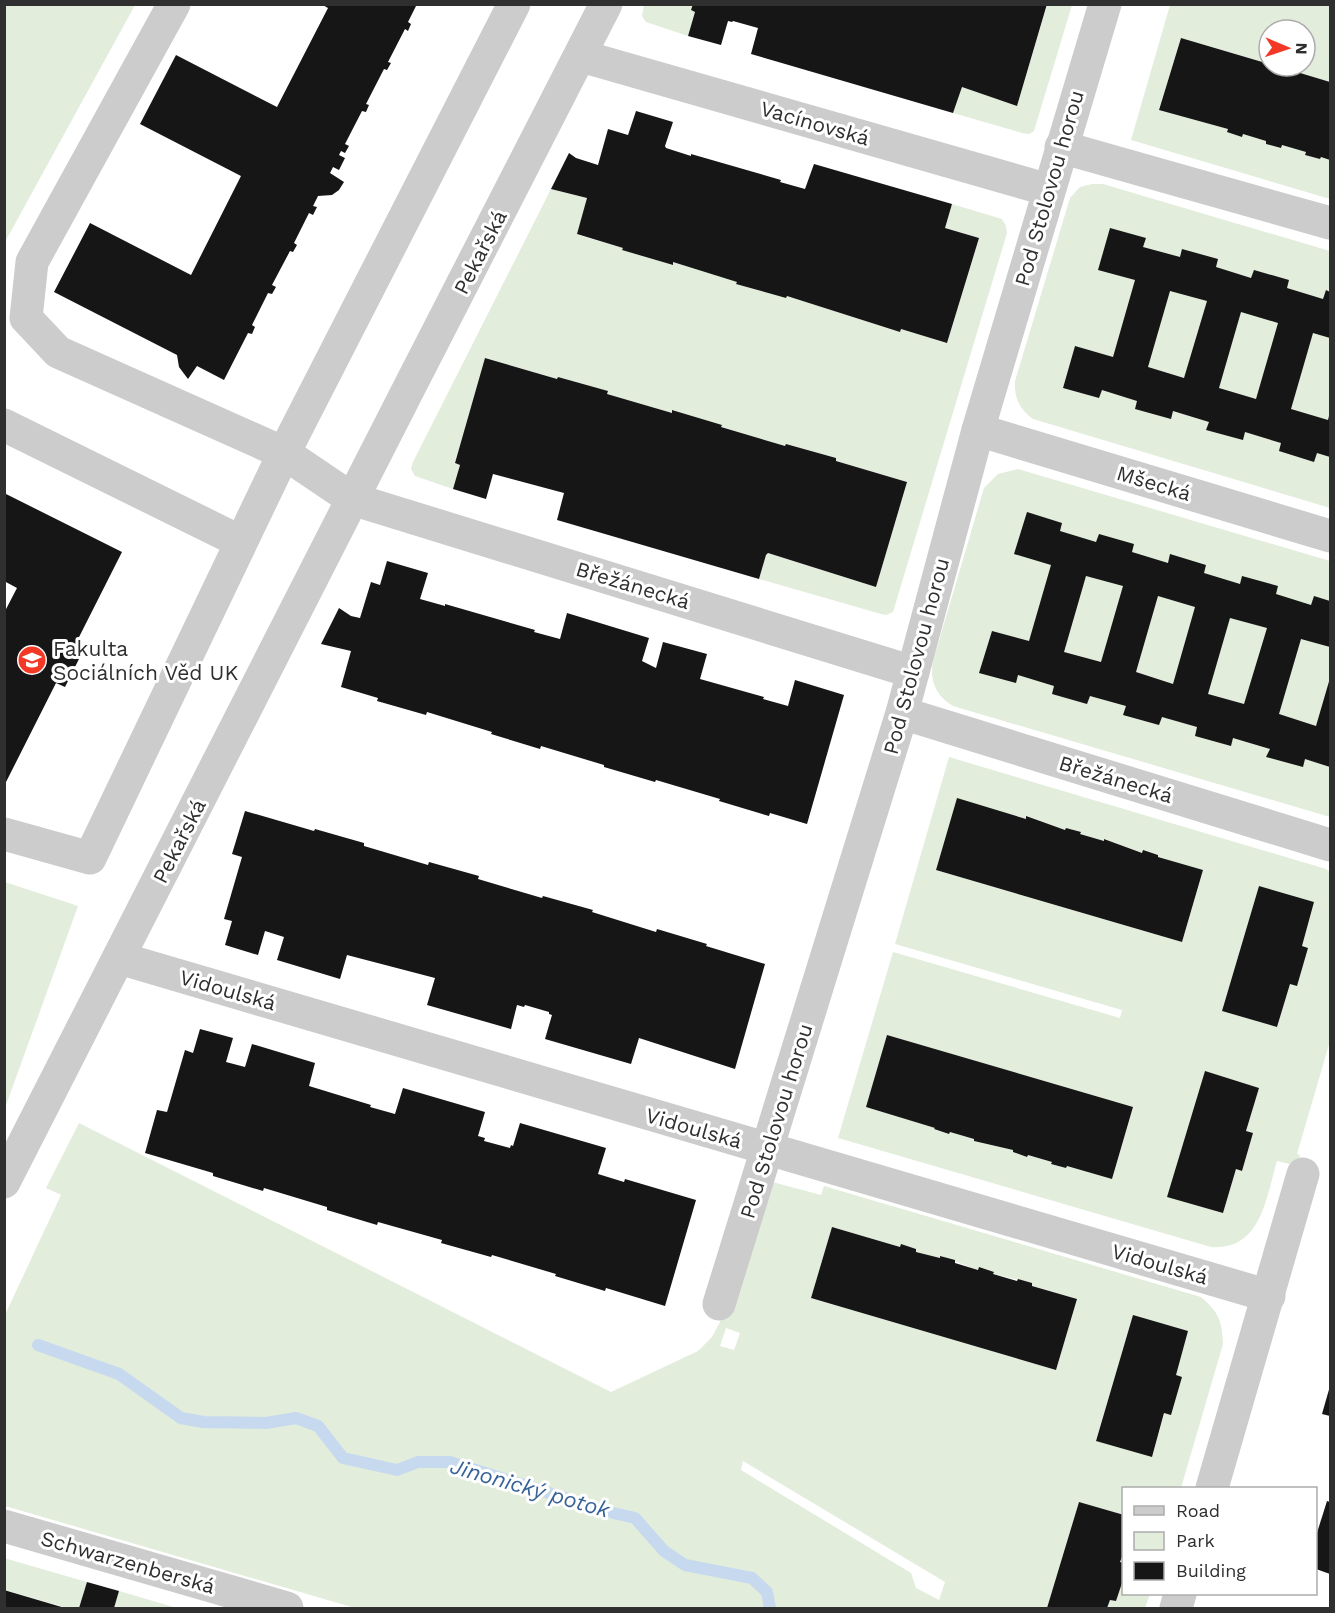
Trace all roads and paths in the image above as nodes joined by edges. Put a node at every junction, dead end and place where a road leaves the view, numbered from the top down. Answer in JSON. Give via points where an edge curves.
{"nodes":[{"id":1,"x":174,"y":4,"type":"edge"},
{"id":2,"x":514,"y":4,"type":"edge"},
{"id":3,"x":606,"y":4,"type":"edge"},
{"id":4,"x":1105,"y":4,"type":"edge"},
{"id":5,"x":581,"y":56,"type":"junction"},
{"id":6,"x":1061,"y":147,"type":"junction"},
{"id":7,"x":1049,"y":190,"type":"junction"},
{"id":8,"x":1330,"y":223,"type":"edge"},
{"id":9,"x":4,"y":425,"type":"edge"},
{"id":10,"x":978,"y":430,"type":"junction"},
{"id":11,"x":284,"y":453,"type":"junction"},
{"id":12,"x":352,"y":500,"type":"junction"},
{"id":13,"x":1330,"y":536,"type":"edge"},
{"id":14,"x":241,"y":542,"type":"junction"},
{"id":15,"x":913,"y":672,"type":"junction"},
{"id":16,"x":902,"y":713,"type":"junction"},
{"id":17,"x":4,"y":834,"type":"edge"},
{"id":18,"x":1330,"y":845,"type":"edge"},
{"id":19,"x":119,"y":958,"type":"junction"},
{"id":20,"x":768,"y":1150,"type":"junction"},
{"id":21,"x":1303,"y":1174,"type":"dead end"},
{"id":22,"x":4,"y":1182,"type":"edge"},
{"id":23,"x":1269,"y":1296,"type":"junction"},
{"id":24,"x":719,"y":1304,"type":"dead end"},
{"id":25,"x":1212,"y":1487,"type":"edge"},
{"id":26,"x":4,"y":1526,"type":"edge"},
{"id":27,"x":287,"y":1608,"type":"edge"}],
"edges":[{"from":1,"to":11,"type":"street","via":[[32,262],[26,318],[58,352]]},
{"from":2,"to":11,"type":"street"},
{"from":3,"to":5,"type":"street","name":"Pekařská"},
{"from":4,"to":6,"type":"street","name":"Pod Stolovou horou"},
{"from":5,"to":7,"type":"street","name":"Vacínovská"},
{"from":5,"to":12,"type":"street","name":"Pekařská"},
{"from":6,"to":7,"type":"street","name":"Pod Stolovou horou"},
{"from":6,"to":8,"type":"street"},
{"from":7,"to":10,"type":"street","name":"Pod Stolovou horou"},
{"from":9,"to":14,"type":"street"},
{"from":10,"to":13,"type":"street","name":"Mšecká"},
{"from":10,"to":15,"type":"street","name":"Pod Stolovou horou"},
{"from":11,"to":12,"type":"street"},
{"from":11,"to":14,"type":"street"},
{"from":12,"to":15,"type":"street","name":"Břežánecká"},
{"from":12,"to":19,"type":"street","name":"Pekařská"},
{"from":14,"to":17,"type":"street","via":[[90,858]]},
{"from":15,"to":16,"type":"street","name":"Pod Stolovou horou"},
{"from":16,"to":18,"type":"street","name":"Břežánecká"},
{"from":16,"to":20,"type":"street","name":"Pod Stolovou horou"},
{"from":19,"to":20,"type":"street","name":"Vidoulská"},
{"from":19,"to":22,"type":"street","name":"Pekařská"},
{"from":20,"to":23,"type":"street","name":"Vidoulská"},
{"from":20,"to":24,"type":"street","name":"Pod Stolovou horou"},
{"from":21,"to":23,"type":"street"},
{"from":23,"to":25,"type":"street"},
{"from":26,"to":27,"type":"street","name":"Schwarzenberská"}]}
